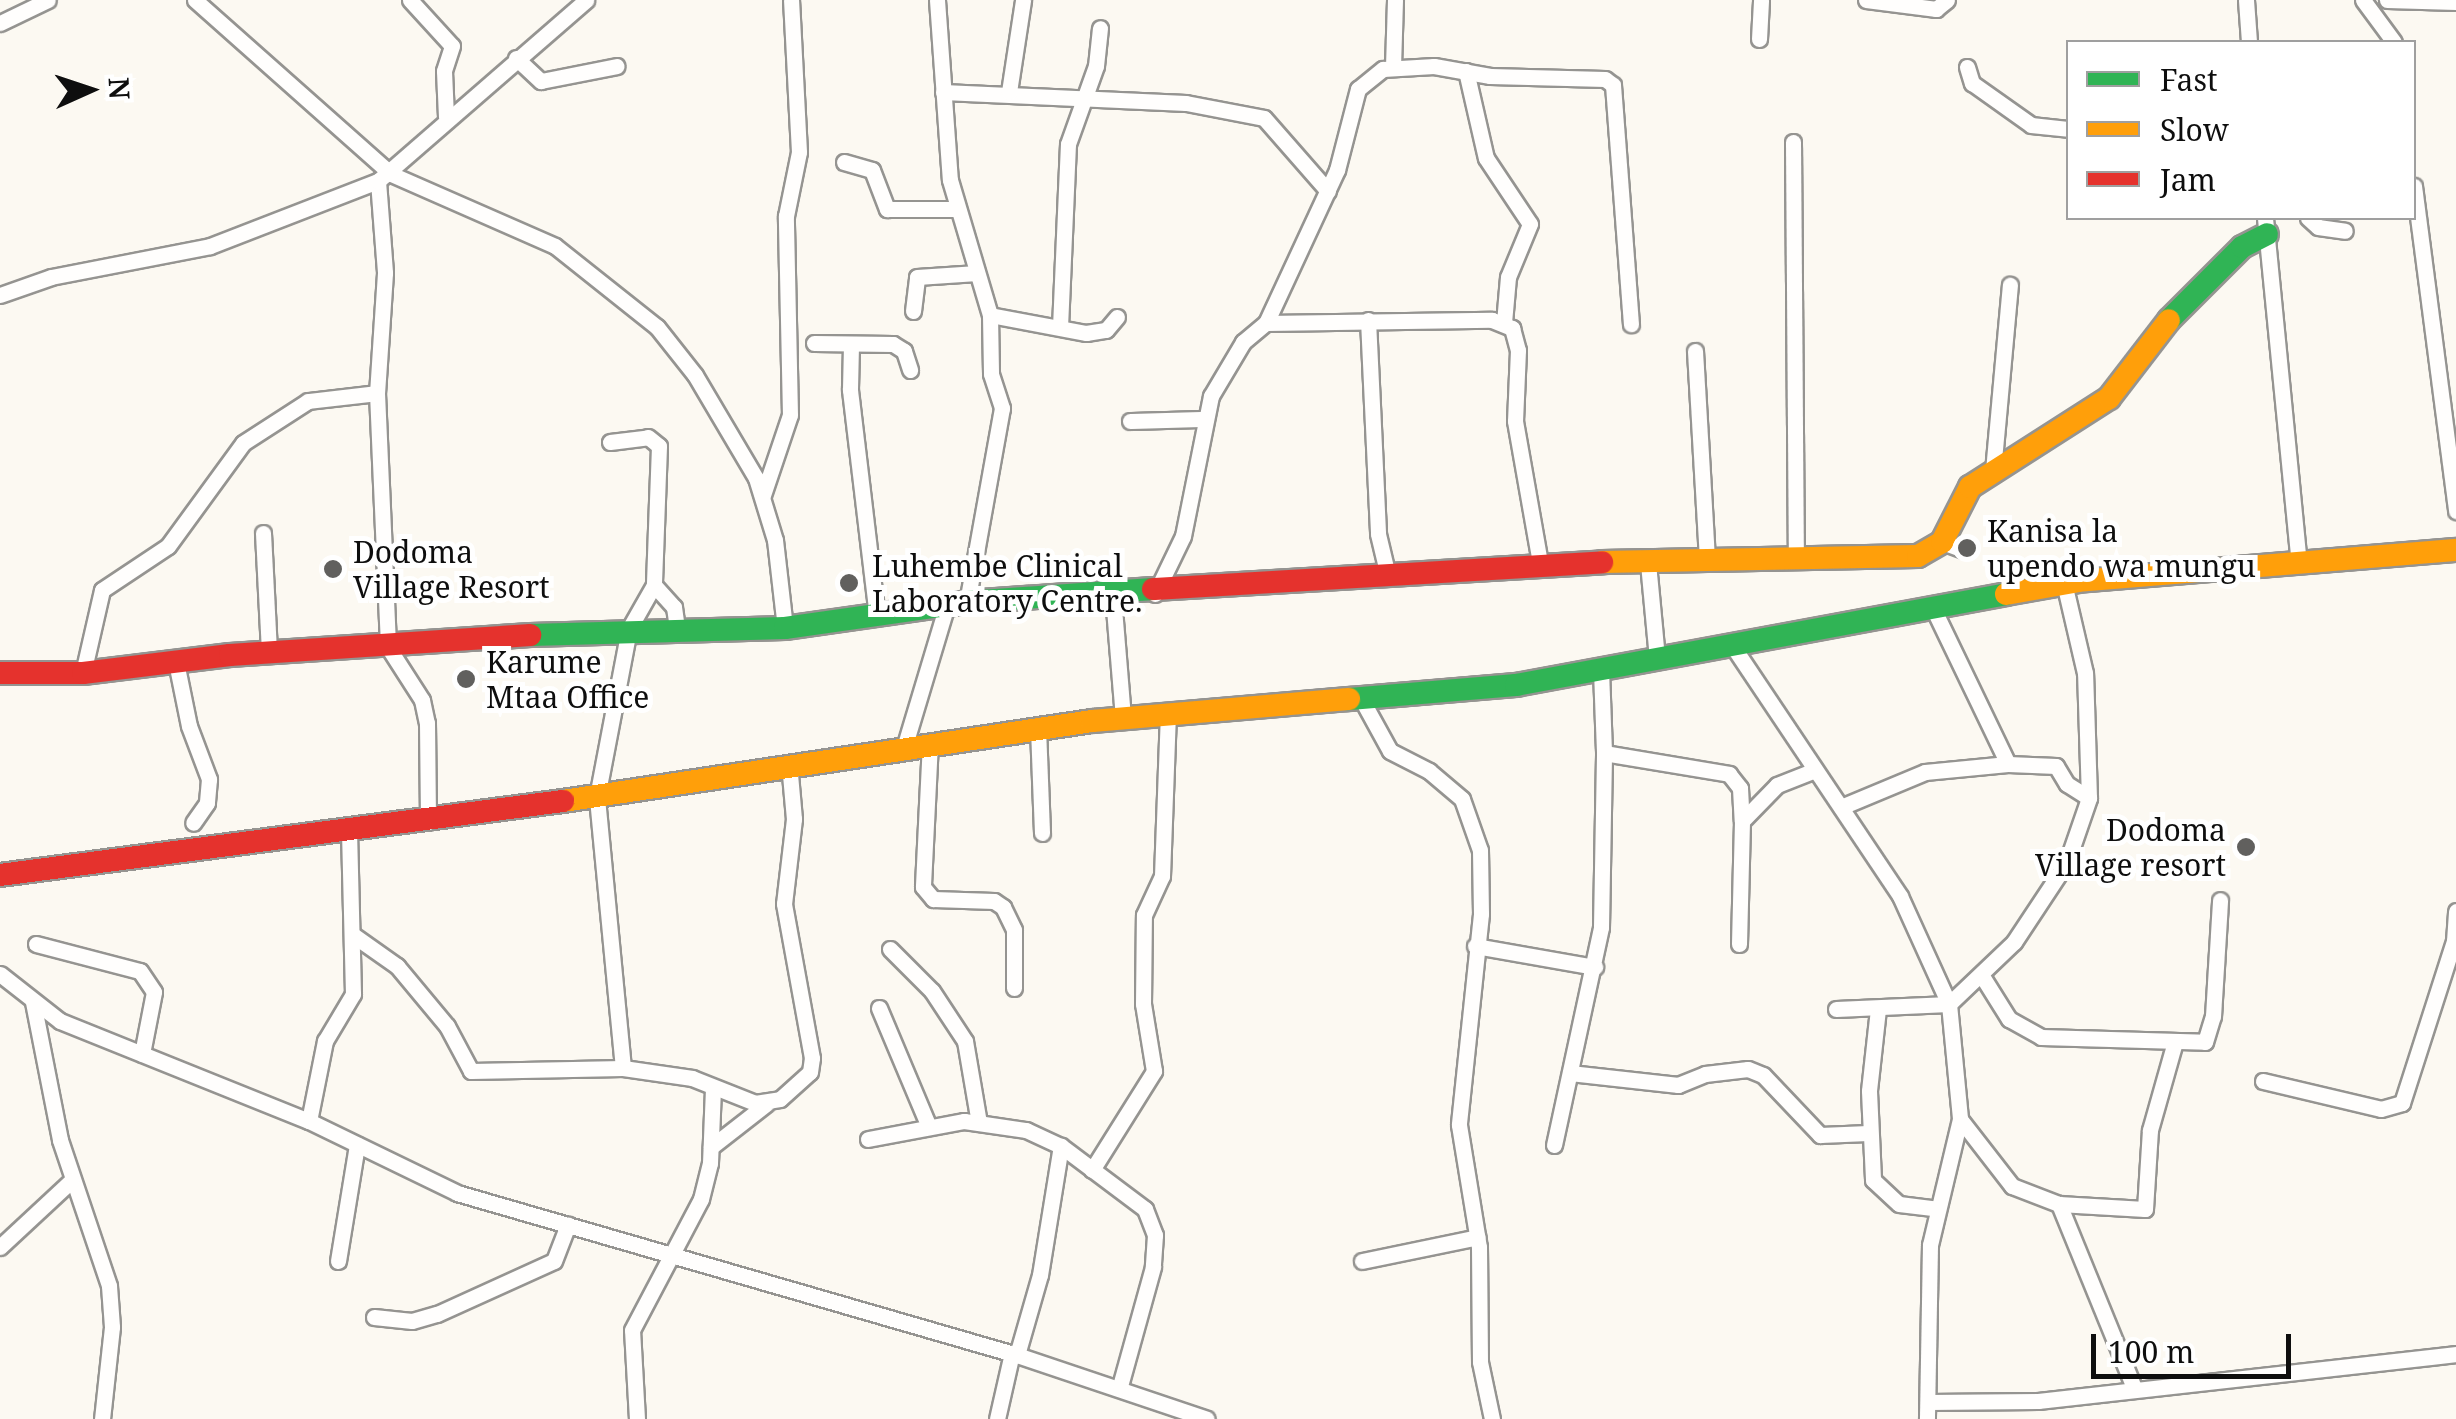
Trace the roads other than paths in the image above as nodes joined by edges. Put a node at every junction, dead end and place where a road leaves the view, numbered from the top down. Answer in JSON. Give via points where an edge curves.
{"nodes":[{"id":1,"x":48,"y":0,"type":"edge"},
{"id":2,"x":196,"y":0,"type":"edge"},
{"id":3,"x":410,"y":0,"type":"edge"},
{"id":4,"x":586,"y":0,"type":"edge"},
{"id":5,"x":791,"y":0,"type":"edge"},
{"id":6,"x":936,"y":0,"type":"edge"},
{"id":7,"x":1023,"y":0,"type":"edge"},
{"id":8,"x":1395,"y":0,"type":"edge"},
{"id":9,"x":1761,"y":0,"type":"edge"},
{"id":10,"x":1866,"y":0,"type":"edge"},
{"id":11,"x":1947,"y":0,"type":"edge"},
{"id":12,"x":2246,"y":0,"type":"edge"},
{"id":13,"x":2362,"y":0,"type":"edge"},
{"id":14,"x":2387,"y":0,"type":"edge"},
{"id":15,"x":2456,"y":2,"type":"edge"},
{"id":16,"x":0,"y":24,"type":"edge"},
{"id":17,"x":1100,"y":28,"type":"dead end"},
{"id":18,"x":1759,"y":39,"type":"dead end"},
{"id":19,"x":2249,"y":40,"type":"edge"},
{"id":20,"x":2392,"y":40,"type":"edge"},
{"id":21,"x":516,"y":58,"type":"junction"},
{"id":22,"x":617,"y":66,"type":"dead end"},
{"id":23,"x":1393,"y":66,"type":"junction"},
{"id":24,"x":1967,"y":67,"type":"dead end"},
{"id":25,"x":1466,"y":71,"type":"junction"},
{"id":26,"x":943,"y":92,"type":"junction"},
{"id":27,"x":1009,"y":92,"type":"junction"},
{"id":28,"x":1086,"y":96,"type":"junction"},
{"id":29,"x":446,"y":117,"type":"junction"},
{"id":30,"x":2066,"y":130,"type":"edge"},
{"id":31,"x":1794,"y":142,"type":"dead end"},
{"id":32,"x":844,"y":162,"type":"dead end"},
{"id":33,"x":384,"y":177,"type":"junction"},
{"id":34,"x":1328,"y":191,"type":"junction"},
{"id":35,"x":2416,"y":199,"type":"edge"},
{"id":36,"x":956,"y":210,"type":"junction"},
{"id":37,"x":2310,"y":220,"type":"edge"},
{"id":38,"x":2266,"y":226,"type":"edge"},
{"id":39,"x":2345,"y":231,"type":"dead end"},
{"id":40,"x":976,"y":273,"type":"junction"},
{"id":41,"x":2010,"y":285,"type":"dead end"},
{"id":42,"x":0,"y":295,"type":"edge"},
{"id":43,"x":914,"y":310,"type":"dead end"},
{"id":44,"x":990,"y":315,"type":"junction"},
{"id":45,"x":1117,"y":317,"type":"dead end"},
{"id":46,"x":1368,"y":320,"type":"junction"},
{"id":47,"x":1266,"y":323,"type":"junction"},
{"id":48,"x":1504,"y":323,"type":"junction"},
{"id":49,"x":1631,"y":324,"type":"dead end"},
{"id":50,"x":1060,"y":326,"type":"junction"},
{"id":51,"x":814,"y":343,"type":"dead end"},
{"id":52,"x":852,"y":345,"type":"junction"},
{"id":53,"x":1695,"y":351,"type":"dead end"},
{"id":54,"x":910,"y":370,"type":"dead end"},
{"id":55,"x":377,"y":393,"type":"junction"},
{"id":56,"x":2450,"y":412,"type":"edge"},
{"id":57,"x":1202,"y":419,"type":"junction"},
{"id":58,"x":1130,"y":421,"type":"dead end"},
{"id":59,"x":610,"y":442,"type":"dead end"},
{"id":60,"x":1993,"y":471,"type":"junction"},
{"id":61,"x":762,"y":494,"type":"junction"},
{"id":62,"x":2456,"y":511,"type":"edge"},
{"id":63,"x":263,"y":533,"type":"dead end"},
{"id":64,"x":2456,"y":550,"type":"edge"},
{"id":65,"x":1796,"y":558,"type":"junction"},
{"id":66,"x":1708,"y":562,"type":"junction"},
{"id":67,"x":2299,"y":562,"type":"junction"},
{"id":68,"x":1540,"y":563,"type":"junction"},
{"id":69,"x":1648,"y":564,"type":"junction"},
{"id":70,"x":1388,"y":576,"type":"junction"},
{"id":71,"x":2064,"y":583,"type":"junction"},
{"id":72,"x":654,"y":586,"type":"junction"},
{"id":73,"x":1155,"y":594,"type":"junction"},
{"id":74,"x":1113,"y":596,"type":"junction"},
{"id":75,"x":957,"y":604,"type":"junction"},
{"id":76,"x":1933,"y":608,"type":"junction"},
{"id":77,"x":877,"y":614,"type":"junction"},
{"id":78,"x":677,"y":628,"type":"junction"},
{"id":79,"x":785,"y":628,"type":"junction"},
{"id":80,"x":629,"y":629,"type":"junction"},
{"id":81,"x":1730,"y":643,"type":"junction"},
{"id":82,"x":388,"y":647,"type":"junction"},
{"id":83,"x":269,"y":653,"type":"junction"},
{"id":84,"x":1657,"y":660,"type":"junction"},
{"id":85,"x":176,"y":662,"type":"junction"},
{"id":86,"x":1601,"y":670,"type":"junction"},
{"id":87,"x":0,"y":673,"type":"edge"},
{"id":88,"x":83,"y":673,"type":"junction"},
{"id":89,"x":1362,"y":700,"type":"junction"},
{"id":90,"x":1168,"y":714,"type":"junction"},
{"id":91,"x":1123,"y":718,"type":"junction"},
{"id":92,"x":1038,"y":728,"type":"junction"},
{"id":93,"x":930,"y":742,"type":"junction"},
{"id":94,"x":904,"y":748,"type":"junction"},
{"id":95,"x":1604,"y":753,"type":"junction"},
{"id":96,"x":789,"y":763,"type":"junction"},
{"id":97,"x":2008,"y":764,"type":"junction"},
{"id":98,"x":1815,"y":770,"type":"junction"},
{"id":99,"x":597,"y":797,"type":"junction"},
{"id":100,"x":2089,"y":798,"type":"junction"},
{"id":101,"x":1841,"y":808,"type":"junction"},
{"id":102,"x":1742,"y":821,"type":"junction"},
{"id":103,"x":428,"y":822,"type":"junction"},
{"id":104,"x":194,"y":823,"type":"dead end"},
{"id":105,"x":349,"y":830,"type":"junction"},
{"id":106,"x":1042,"y":834,"type":"dead end"},
{"id":107,"x":0,"y":875,"type":"edge"},
{"id":108,"x":2220,"y":900,"type":"dead end"},
{"id":109,"x":2456,"y":912,"type":"edge"},
{"id":110,"x":353,"y":935,"type":"junction"},
{"id":111,"x":2455,"y":942,"type":"edge"},
{"id":112,"x":36,"y":944,"type":"dead end"},
{"id":113,"x":1740,"y":944,"type":"dead end"},
{"id":114,"x":1476,"y":946,"type":"junction"},
{"id":115,"x":890,"y":949,"type":"dead end"},
{"id":116,"x":1595,"y":967,"type":"junction"},
{"id":117,"x":0,"y":974,"type":"edge"},
{"id":118,"x":1982,"y":976,"type":"junction"},
{"id":119,"x":1014,"y":988,"type":"dead end"},
{"id":120,"x":33,"y":1002,"type":"junction"},
{"id":121,"x":1949,"y":1004,"type":"junction"},
{"id":122,"x":880,"y":1008,"type":"dead end"},
{"id":123,"x":1836,"y":1010,"type":"dead end"},
{"id":124,"x":1878,"y":1010,"type":"junction"},
{"id":125,"x":2174,"y":1045,"type":"junction"},
{"id":126,"x":142,"y":1054,"type":"junction"},
{"id":127,"x":623,"y":1068,"type":"junction"},
{"id":128,"x":1570,"y":1073,"type":"junction"},
{"id":129,"x":2263,"y":1080,"type":"dead end"},
{"id":130,"x":714,"y":1088,"type":"junction"},
{"id":131,"x":766,"y":1104,"type":"junction"},
{"id":132,"x":1960,"y":1118,"type":"junction"},
{"id":133,"x":309,"y":1121,"type":"junction"},
{"id":134,"x":978,"y":1122,"type":"junction"},
{"id":135,"x":929,"y":1127,"type":"junction"},
{"id":136,"x":1868,"y":1133,"type":"junction"},
{"id":137,"x":868,"y":1138,"type":"dead end"},
{"id":138,"x":357,"y":1145,"type":"junction"},
{"id":139,"x":1554,"y":1145,"type":"dead end"},
{"id":140,"x":1061,"y":1146,"type":"junction"},
{"id":141,"x":712,"y":1148,"type":"junction"},
{"id":142,"x":1092,"y":1170,"type":"junction"},
{"id":143,"x":71,"y":1182,"type":"junction"},
{"id":144,"x":2059,"y":1204,"type":"junction"},
{"id":145,"x":1936,"y":1209,"type":"junction"},
{"id":146,"x":568,"y":1225,"type":"junction"},
{"id":147,"x":1478,"y":1237,"type":"junction"},
{"id":148,"x":0,"y":1247,"type":"edge"},
{"id":149,"x":670,"y":1254,"type":"junction"},
{"id":150,"x":338,"y":1261,"type":"dead end"},
{"id":151,"x":1362,"y":1261,"type":"dead end"},
{"id":152,"x":374,"y":1317,"type":"dead end"},
{"id":153,"x":1014,"y":1354,"type":"junction"},
{"id":154,"x":2456,"y":1354,"type":"edge"},
{"id":155,"x":1120,"y":1386,"type":"junction"},
{"id":156,"x":2134,"y":1388,"type":"junction"},
{"id":157,"x":1928,"y":1402,"type":"junction"},
{"id":158,"x":102,"y":1419,"type":"edge"},
{"id":159,"x":637,"y":1419,"type":"edge"},
{"id":160,"x":997,"y":1419,"type":"edge"},
{"id":161,"x":1207,"y":1419,"type":"edge"},
{"id":162,"x":1492,"y":1419,"type":"edge"},
{"id":163,"x":1928,"y":1419,"type":"edge"}],
"edges":[{"from":1,"to":16,"type":"street"},
{"from":2,"to":33,"type":"street"},
{"from":3,"to":29,"type":"street","via":[[452,46],[444,71]]},
{"from":4,"to":21,"type":"street"},
{"from":5,"to":61,"type":"street","via":[[799,152],[786,216],[790,415]]},
{"from":6,"to":26,"type":"street"},
{"from":7,"to":27,"type":"street"},
{"from":8,"to":23,"type":"street"},
{"from":9,"to":18,"type":"street"},
{"from":10,"to":11,"type":"street","via":[[1936,8]]},
{"from":12,"to":19,"type":"street"},
{"from":13,"to":20,"type":"street"},
{"from":14,"to":15,"type":"street"},
{"from":17,"to":28,"type":"street"},
{"from":21,"to":22,"type":"street","via":[[541,81]]},
{"from":21,"to":29,"type":"street"},
{"from":23,"to":25,"type":"street"},
{"from":23,"to":34,"type":"street","via":[[1368,79],[1350,103]]},
{"from":24,"to":30,"type":"street","via":[[1972,83],[2031,126]]},
{"from":25,"to":48,"type":"street","via":[[1486,158],[1530,224],[1508,277]]},
{"from":25,"to":49,"type":"street","via":[[1605,79],[1613,85]]},
{"from":26,"to":27,"type":"street"},
{"from":26,"to":36,"type":"street"},
{"from":27,"to":28,"type":"street"},
{"from":28,"to":34,"type":"street","via":[[1186,103],[1264,118]]},
{"from":28,"to":50,"type":"street","via":[[1068,144]]},
{"from":29,"to":33,"type":"street"},
{"from":31,"to":65,"type":"street"},
{"from":32,"to":36,"type":"street","via":[[872,170],[887,210]]},
{"from":33,"to":42,"type":"street","via":[[223,242],[50,277]]},
{"from":33,"to":55,"type":"street"},
{"from":33,"to":61,"type":"street","via":[[556,246],[645,315],[695,375]]},
{"from":34,"to":47,"type":"street"},
{"from":35,"to":56,"type":"street"},
{"from":36,"to":40,"type":"street"},
{"from":37,"to":39,"type":"street"},
{"from":38,"to":60,"type":"main road","via":[[2184,300],[2108,398]]},
{"from":38,"to":67,"type":"street"},
{"from":40,"to":43,"type":"street","via":[[917,277]]},
{"from":40,"to":44,"type":"street"},
{"from":41,"to":60,"type":"street","via":[[1995,388]]},
{"from":44,"to":50,"type":"street"},
{"from":44,"to":75,"type":"street","via":[[1001,433]]},
{"from":45,"to":50,"type":"street","via":[[1098,333]]},
{"from":46,"to":47,"type":"street"},
{"from":46,"to":48,"type":"street"},
{"from":46,"to":70,"type":"street","via":[[1378,534]]},
{"from":47,"to":57,"type":"street","via":[[1243,342]]},
{"from":48,"to":68,"type":"street","via":[[1518,350],[1514,421]]},
{"from":51,"to":52,"type":"street"},
{"from":52,"to":54,"type":"street","via":[[899,346]]},
{"from":52,"to":77,"type":"street","via":[[850,390]]},
{"from":53,"to":66,"type":"street"},
{"from":55,"to":82,"type":"street"},
{"from":55,"to":88,"type":"street","via":[[308,401],[243,443],[168,546],[102,590]]},
{"from":56,"to":62,"type":"street"},
{"from":57,"to":58,"type":"street"},
{"from":57,"to":73,"type":"street","via":[[1183,536]]},
{"from":59,"to":72,"type":"street","via":[[648,437],[659,446]]},
{"from":60,"to":65,"type":"main road","via":[[1970,487],[1953,546],[1880,561]]},
{"from":61,"to":79,"type":"street","via":[[776,540]]},
{"from":63,"to":83,"type":"street"},
{"from":64,"to":67,"type":"main road"},
{"from":65,"to":66,"type":"main road"},
{"from":66,"to":69,"type":"main road"},
{"from":67,"to":71,"type":"main road"},
{"from":68,"to":69,"type":"main road"},
{"from":68,"to":70,"type":"main road"},
{"from":69,"to":84,"type":"street"},
{"from":70,"to":73,"type":"main road"},
{"from":71,"to":76,"type":"main road"},
{"from":71,"to":100,"type":"street","via":[[2085,673]]},
{"from":72,"to":78,"type":"street","via":[[674,607]]},
{"from":72,"to":80,"type":"street"},
{"from":73,"to":74,"type":"main road"},
{"from":74,"to":75,"type":"main road"},
{"from":74,"to":91,"type":"street"},
{"from":75,"to":77,"type":"main road"},
{"from":75,"to":94,"type":"street"},
{"from":76,"to":81,"type":"main road"},
{"from":76,"to":97,"type":"street"},
{"from":77,"to":79,"type":"main road"},
{"from":78,"to":79,"type":"main road"},
{"from":78,"to":80,"type":"main road"},
{"from":80,"to":82,"type":"main road"},
{"from":80,"to":99,"type":"street"},
{"from":81,"to":84,"type":"main road"},
{"from":81,"to":98,"type":"street"},
{"from":82,"to":83,"type":"main road"},
{"from":82,"to":103,"type":"street","via":[[422,700]]},
{"from":83,"to":85,"type":"main road"},
{"from":84,"to":86,"type":"main road"},
{"from":85,"to":88,"type":"main road"},
{"from":85,"to":104,"type":"street","via":[[188,726],[209,778],[207,803]]},
{"from":86,"to":89,"type":"main road"},
{"from":86,"to":95,"type":"street"},
{"from":87,"to":88,"type":"main road"},
{"from":89,"to":90,"type":"main road"},
{"from":89,"to":114,"type":"street","via":[[1390,751],[1442,781],[1472,820],[1482,875]]},
{"from":90,"to":91,"type":"main road"},
{"from":90,"to":142,"type":"street","via":[[1162,876],[1144,916],[1143,1004],[1154,1071]]},
{"from":91,"to":92,"type":"main road"},
{"from":92,"to":93,"type":"main road"},
{"from":92,"to":106,"type":"street"},
{"from":93,"to":94,"type":"main road"},
{"from":93,"to":119,"type":"street","via":[[923,887],[933,899],[1003,907],[1014,930]]},
{"from":94,"to":96,"type":"main road"},
{"from":95,"to":102,"type":"street","via":[[1728,774],[1740,788]]},
{"from":95,"to":116,"type":"street"},
{"from":96,"to":99,"type":"main road"},
{"from":96,"to":131,"type":"street","via":[[794,819],[784,904],[812,1058],[796,1087]]},
{"from":97,"to":100,"type":"street","via":[[2056,766],[2067,784]]},
{"from":97,"to":101,"type":"street","via":[[1925,772]]},
{"from":98,"to":101,"type":"street"},
{"from":98,"to":102,"type":"street","via":[[1777,785]]},
{"from":99,"to":103,"type":"main road"},
{"from":99,"to":127,"type":"street"},
{"from":100,"to":118,"type":"street","via":[[2079,838],[2042,906]]},
{"from":101,"to":121,"type":"street","via":[[1918,927]]},
{"from":102,"to":113,"type":"street"},
{"from":103,"to":105,"type":"main road"},
{"from":105,"to":107,"type":"main road"},
{"from":105,"to":110,"type":"street"},
{"from":108,"to":125,"type":"street","via":[[2210,1034],[2205,1042]]},
{"from":109,"to":111,"type":"street"},
{"from":110,"to":127,"type":"street","via":[[397,966],[472,1071]]},
{"from":110,"to":133,"type":"street","via":[[350,1007],[325,1041]]},
{"from":111,"to":129,"type":"street","via":[[2402,1103],[2381,1109]]},
{"from":112,"to":126,"type":"street","via":[[140,971],[154,992]]},
{"from":114,"to":116,"type":"street"},
{"from":114,"to":147,"type":"street","via":[[1460,1125]]},
{"from":115,"to":134,"type":"street","via":[[932,991],[965,1042]]},
{"from":116,"to":128,"type":"street"},
{"from":117,"to":120,"type":"street"},
{"from":118,"to":121,"type":"street"},
{"from":118,"to":125,"type":"street","via":[[1996,1004],[2024,1031]]},
{"from":120,"to":126,"type":"street"},
{"from":120,"to":143,"type":"street"},
{"from":121,"to":124,"type":"street"},
{"from":121,"to":132,"type":"street"},
{"from":122,"to":135,"type":"street"},
{"from":123,"to":124,"type":"street"},
{"from":124,"to":136,"type":"street"},
{"from":125,"to":144,"type":"street","via":[[2150,1130],[2144,1209]]},
{"from":126,"to":133,"type":"street"},
{"from":127,"to":130,"type":"street","via":[[692,1078]]},
{"from":128,"to":136,"type":"street","via":[[1678,1086],[1705,1074],[1748,1069],[1764,1075],[1820,1136]]},
{"from":128,"to":139,"type":"street"},
{"from":130,"to":131,"type":"street"},
{"from":130,"to":141,"type":"street"},
{"from":131,"to":141,"type":"street"},
{"from":132,"to":144,"type":"street","via":[[2012,1186]]},
{"from":132,"to":145,"type":"street"},
{"from":133,"to":138,"type":"street"},
{"from":134,"to":135,"type":"street"},
{"from":134,"to":140,"type":"street","via":[[1026,1130]]},
{"from":135,"to":137,"type":"street"},
{"from":136,"to":145,"type":"street","via":[[1876,1189],[1909,1208]]},
{"from":138,"to":146,"type":"street","via":[[457,1193]]},
{"from":138,"to":150,"type":"street"},
{"from":140,"to":142,"type":"street"},
{"from":140,"to":153,"type":"street","via":[[1040,1275]]},
{"from":141,"to":149,"type":"street","via":[[701,1199]]},
{"from":142,"to":155,"type":"street","via":[[1145,1210],[1155,1235],[1153,1268]]},
{"from":143,"to":148,"type":"street"},
{"from":143,"to":158,"type":"street","via":[[109,1286],[112,1327]]},
{"from":144,"to":156,"type":"street"},
{"from":145,"to":157,"type":"street"},
{"from":146,"to":149,"type":"street"},
{"from":146,"to":152,"type":"street","via":[[554,1261],[437,1314],[412,1321]]},
{"from":147,"to":151,"type":"street"},
{"from":147,"to":162,"type":"street","via":[[1480,1362]]},
{"from":149,"to":153,"type":"street"},
{"from":149,"to":159,"type":"street","via":[[632,1330]]},
{"from":153,"to":155,"type":"street"},
{"from":153,"to":160,"type":"street"},
{"from":154,"to":156,"type":"street"},
{"from":155,"to":161,"type":"street"},
{"from":156,"to":157,"type":"street","via":[[2038,1401]]},
{"from":157,"to":163,"type":"street"}]}
